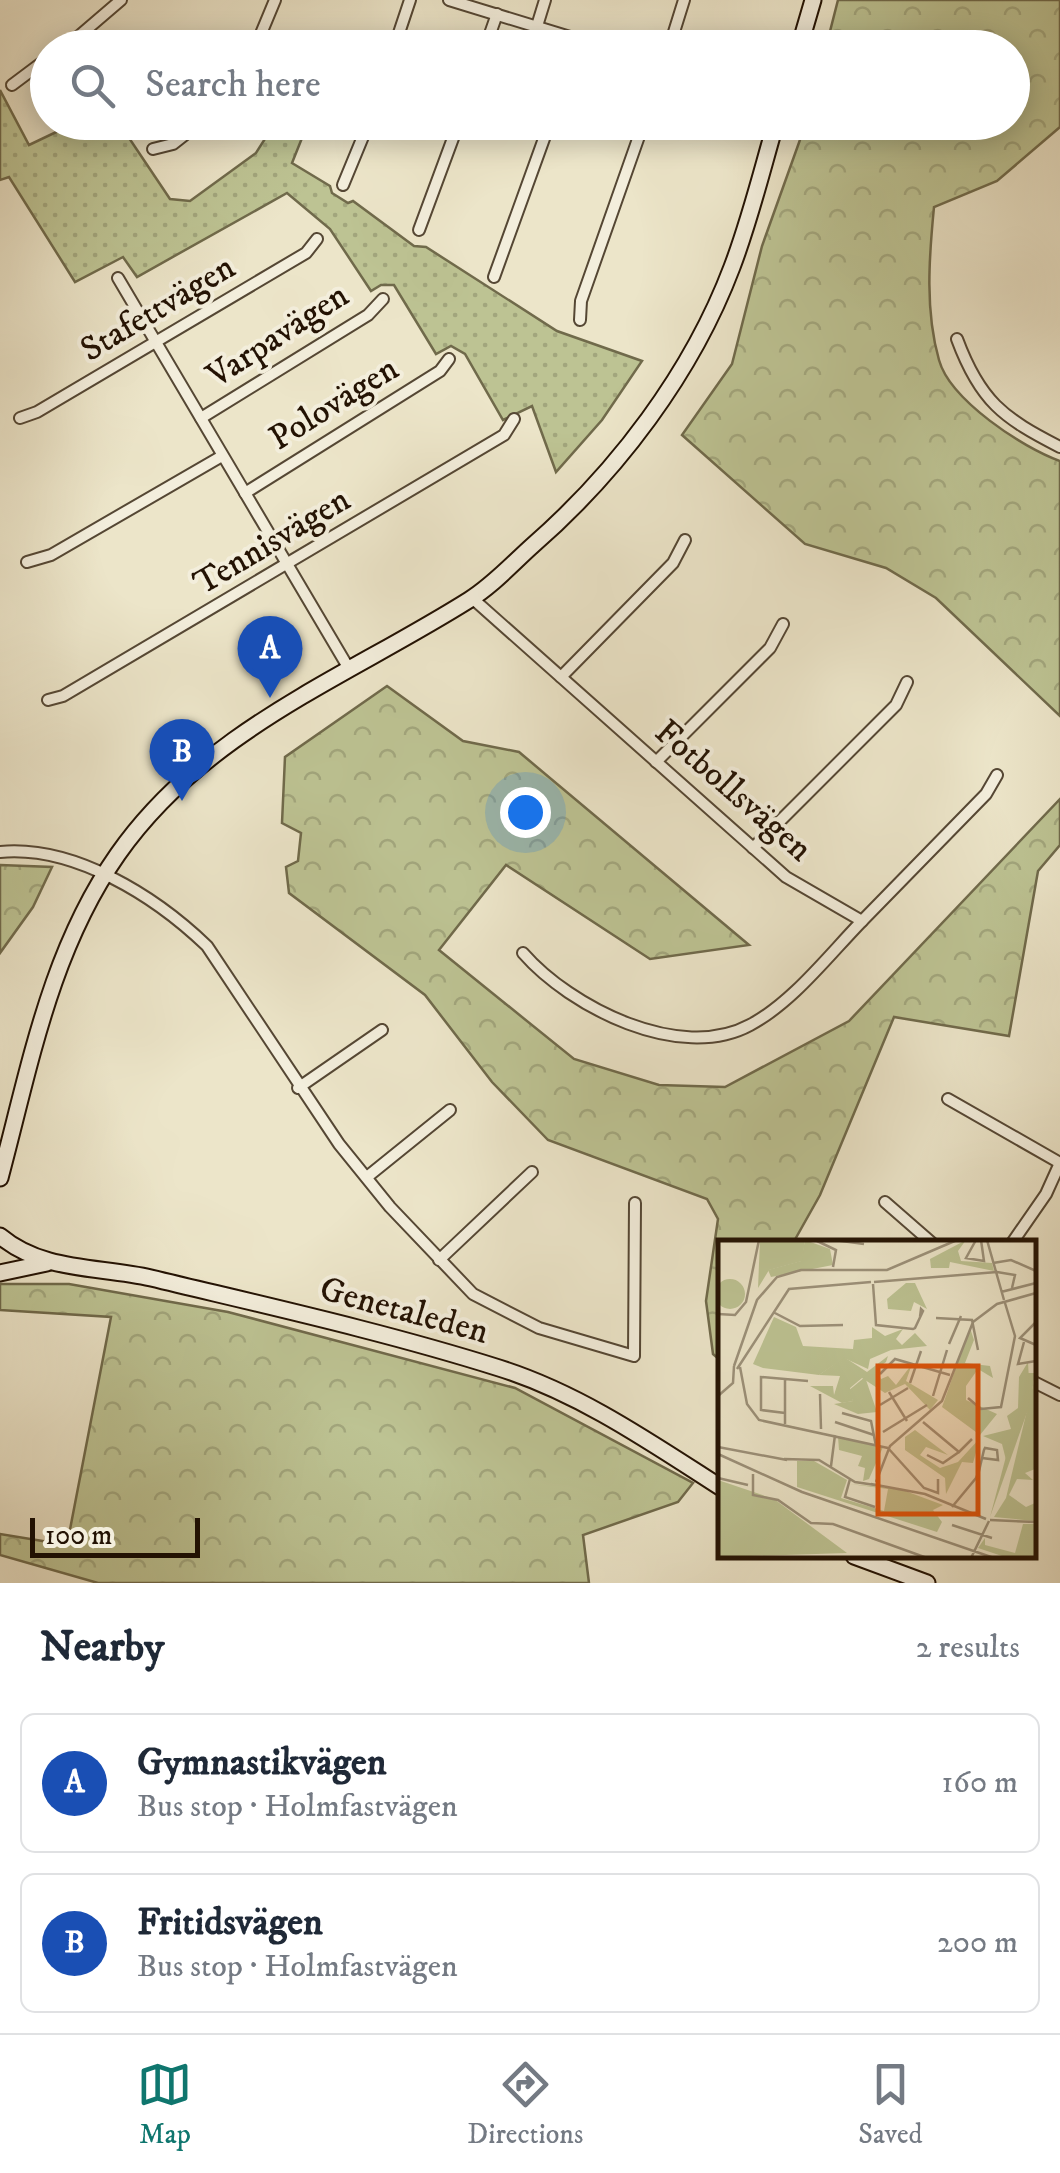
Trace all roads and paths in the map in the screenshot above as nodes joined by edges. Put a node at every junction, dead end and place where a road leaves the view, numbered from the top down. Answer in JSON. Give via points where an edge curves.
{"nodes":[{"id":1,"x":121,"y":0,"type":"edge"},
{"id":2,"x":275,"y":0,"type":"edge"},
{"id":3,"x":410,"y":0,"type":"edge"},
{"id":4,"x":449,"y":0,"type":"edge"},
{"id":5,"x":545,"y":0,"type":"edge"},
{"id":6,"x":684,"y":0,"type":"edge"},
{"id":7,"x":813,"y":0,"type":"edge"},
{"id":8,"x":496,"y":14,"type":"junction"},
{"id":9,"x":537,"y":26,"type":"junction"},
{"id":10,"x":86,"y":30,"type":"edge"},
{"id":11,"x":262,"y":30,"type":"edge"},
{"id":12,"x":400,"y":30,"type":"edge"},
{"id":13,"x":491,"y":30,"type":"edge"},
{"id":14,"x":546,"y":30,"type":"edge"},
{"id":15,"x":675,"y":30,"type":"edge"},
{"id":16,"x":804,"y":30,"type":"edge"},
{"id":17,"x":30,"y":72,"type":"edge"},
{"id":18,"x":12,"y":85,"type":"dead end"},
{"id":19,"x":179,"y":140,"type":"edge"},
{"id":20,"x":362,"y":140,"type":"edge"},
{"id":21,"x":452,"y":140,"type":"edge"},
{"id":22,"x":543,"y":140,"type":"edge"},
{"id":23,"x":638,"y":140,"type":"edge"},
{"id":24,"x":770,"y":140,"type":"edge"},
{"id":25,"x":153,"y":149,"type":"dead end"},
{"id":26,"x":343,"y":185,"type":"dead end"},
{"id":27,"x":419,"y":230,"type":"dead end"},
{"id":28,"x":316,"y":239,"type":"dead end"},
{"id":29,"x":494,"y":277,"type":"dead end"},
{"id":30,"x":118,"y":278,"type":"dead end"},
{"id":31,"x":383,"y":298,"type":"dead end"},
{"id":32,"x":580,"y":320,"type":"dead end"},
{"id":33,"x":956,"y":339,"type":"dead end"},
{"id":34,"x":155,"y":343,"type":"junction"},
{"id":35,"x":449,"y":359,"type":"dead end"},
{"id":36,"x":20,"y":418,"type":"dead end"},
{"id":37,"x":201,"y":418,"type":"junction"},
{"id":38,"x":514,"y":419,"type":"dead end"},
{"id":39,"x":1060,"y":447,"type":"edge"},
{"id":40,"x":222,"y":456,"type":"junction"},
{"id":41,"x":244,"y":493,"type":"junction"},
{"id":42,"x":685,"y":540,"type":"dead end"},
{"id":43,"x":28,"y":562,"type":"dead end"},
{"id":44,"x":290,"y":565,"type":"junction"},
{"id":45,"x":472,"y":598,"type":"junction"},
{"id":46,"x":782,"y":624,"type":"dead end"},
{"id":47,"x":348,"y":667,"type":"junction"},
{"id":48,"x":561,"y":678,"type":"junction"},
{"id":49,"x":906,"y":682,"type":"dead end"},
{"id":50,"x":48,"y":700,"type":"dead end"},
{"id":51,"x":656,"y":762,"type":"junction"},
{"id":52,"x":997,"y":774,"type":"dead end"},
{"id":53,"x":752,"y":848,"type":"junction"},
{"id":54,"x":0,"y":852,"type":"edge"},
{"id":55,"x":104,"y":875,"type":"junction"},
{"id":56,"x":862,"y":922,"type":"junction"},
{"id":57,"x":524,"y":953,"type":"dead end"},
{"id":58,"x":382,"y":1030,"type":"dead end"},
{"id":59,"x":298,"y":1088,"type":"junction"},
{"id":60,"x":948,"y":1099,"type":"dead end"},
{"id":61,"x":450,"y":1110,"type":"dead end"},
{"id":62,"x":1060,"y":1163,"type":"edge"},
{"id":63,"x":532,"y":1172,"type":"dead end"},
{"id":64,"x":367,"y":1177,"type":"junction"},
{"id":65,"x":0,"y":1178,"type":"edge"},
{"id":66,"x":885,"y":1202,"type":"dead end"},
{"id":67,"x":635,"y":1203,"type":"dead end"},
{"id":68,"x":3,"y":1237,"type":"edge"},
{"id":69,"x":929,"y":1240,"type":"edge"},
{"id":70,"x":1014,"y":1240,"type":"edge"},
{"id":71,"x":438,"y":1260,"type":"junction"},
{"id":72,"x":47,"y":1263,"type":"junction"},
{"id":73,"x":0,"y":1273,"type":"edge"},
{"id":74,"x":1035,"y":1382,"type":"edge"},
{"id":75,"x":1060,"y":1395,"type":"edge"},
{"id":76,"x":718,"y":1486,"type":"edge"},
{"id":77,"x":859,"y":1558,"type":"edge"},
{"id":78,"x":927,"y":1583,"type":"edge"}],
"edges":[{"from":1,"to":10,"type":"street"},
{"from":2,"to":11,"type":"street"},
{"from":3,"to":12,"type":"street"},
{"from":4,"to":8,"type":"street"},
{"from":5,"to":9,"type":"street"},
{"from":6,"to":15,"type":"street"},
{"from":7,"to":16,"type":"street"},
{"from":8,"to":9,"type":"street"},
{"from":8,"to":13,"type":"street"},
{"from":9,"to":14,"type":"street"},
{"from":17,"to":18,"type":"street"},
{"from":19,"to":25,"type":"street"},
{"from":20,"to":26,"type":"street"},
{"from":21,"to":27,"type":"street"},
{"from":22,"to":29,"type":"street"},
{"from":23,"to":32,"type":"street","via":[[580,301]]},
{"from":24,"to":45,"type":"street","via":[[732,266],[670,384],[606,473]]},
{"from":28,"to":34,"type":"street","name":"Stafettvägen","via":[[306,254]]},
{"from":30,"to":34,"type":"street"},
{"from":31,"to":37,"type":"street","name":"Varpavägen","via":[[368,315]]},
{"from":33,"to":39,"type":"street","via":[[992,404],[1011,422]]},
{"from":34,"to":36,"type":"street","name":"Stafettvägen"},
{"from":34,"to":37,"type":"street"},
{"from":35,"to":41,"type":"street","name":"Polovägen","via":[[440,371]]},
{"from":37,"to":40,"type":"street"},
{"from":38,"to":44,"type":"street","name":"Tennisvägen","via":[[504,436]]},
{"from":40,"to":41,"type":"street"},
{"from":40,"to":43,"type":"street"},
{"from":41,"to":44,"type":"street"},
{"from":42,"to":48,"type":"street","via":[[673,563]]},
{"from":44,"to":47,"type":"street"},
{"from":44,"to":50,"type":"street","name":"Tennisvägen"},
{"from":45,"to":47,"type":"street"},
{"from":45,"to":48,"type":"street","name":"Fotbollsvägen"},
{"from":46,"to":51,"type":"street","via":[[770,648]]},
{"from":47,"to":55,"type":"street","via":[[198,764],[154,808]]},
{"from":48,"to":51,"type":"street","name":"Fotbollsvägen"},
{"from":49,"to":53,"type":"street","via":[[896,705]]},
{"from":51,"to":53,"type":"street","name":"Fotbollsvägen"},
{"from":52,"to":56,"type":"street","via":[[986,794]]},
{"from":53,"to":56,"type":"street","name":"Fotbollsvägen","via":[[786,877]]},
{"from":54,"to":55,"type":"street","via":[[45,852]]},
{"from":55,"to":59,"type":"street","via":[[207,946]]},
{"from":55,"to":65,"type":"street","via":[[37,1027]]},
{"from":56,"to":57,"type":"street","via":[[762,1018],[726,1034],[694,1038],[648,1032],[599,1010]]},
{"from":58,"to":59,"type":"street"},
{"from":59,"to":64,"type":"street"},
{"from":60,"to":62,"type":"street"},
{"from":61,"to":64,"type":"street"},
{"from":62,"to":70,"type":"street"},
{"from":63,"to":71,"type":"street"},
{"from":64,"to":71,"type":"street"},
{"from":66,"to":69,"type":"street"},
{"from":67,"to":71,"type":"street","via":[[634,1356],[510,1316],[473,1294]]},
{"from":68,"to":72,"type":"street","name":"Genetaleden"},
{"from":68,"to":73,"type":"street","name":"Genetaleden","via":[[9,1264]]},
{"from":72,"to":73,"type":"street","name":"Genetaleden"},
{"from":72,"to":76,"type":"street","name":"Genetaleden","via":[[145,1277],[502,1368],[610,1418]]},
{"from":74,"to":75,"type":"street"},
{"from":77,"to":78,"type":"street"}]}
